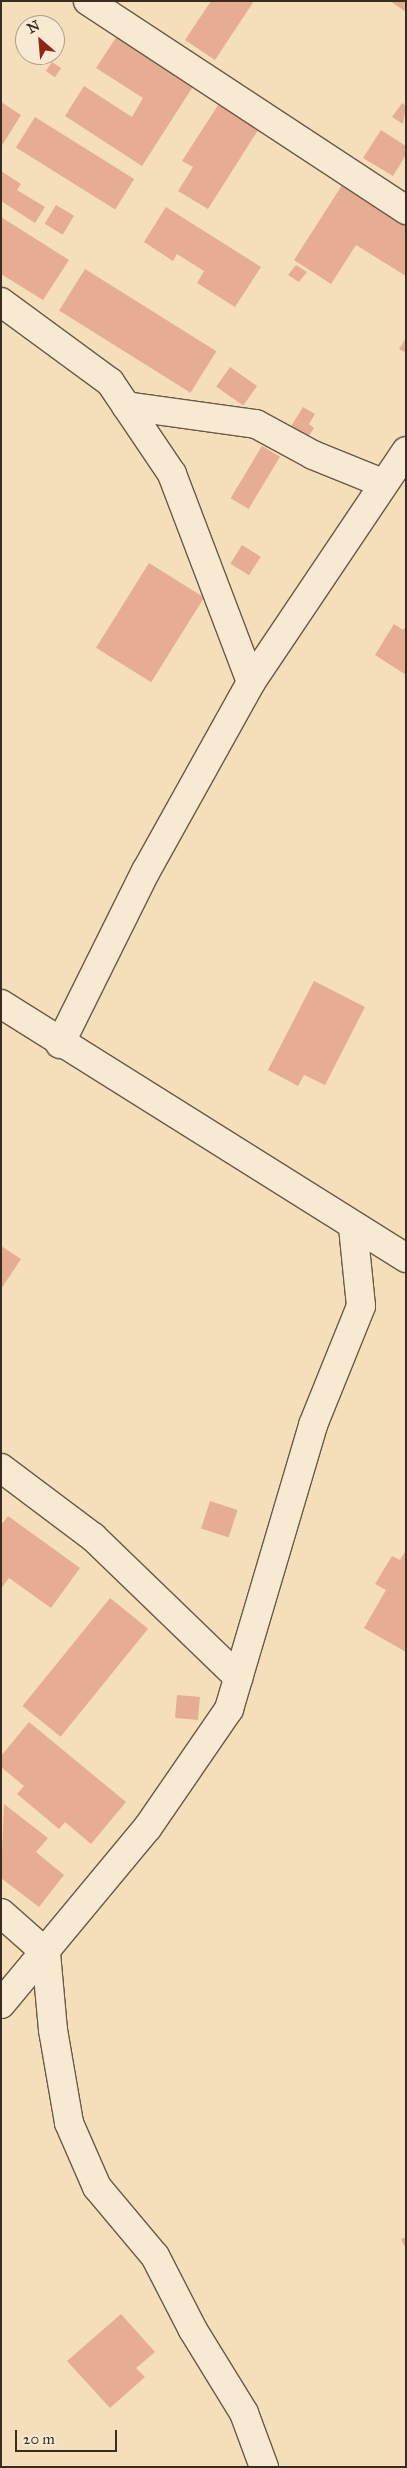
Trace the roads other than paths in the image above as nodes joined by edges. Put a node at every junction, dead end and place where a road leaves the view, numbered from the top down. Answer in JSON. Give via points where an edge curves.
{"nodes":[{"id":1,"x":98,"y":3,"type":"edge"},
{"id":2,"x":406,"y":210,"type":"edge"},
{"id":3,"x":1,"y":302,"type":"edge"},
{"id":4,"x":126,"y":406,"type":"junction"},
{"id":5,"x":406,"y":452,"type":"edge"},
{"id":6,"x":382,"y":483,"type":"junction"},
{"id":7,"x":251,"y":682,"type":"junction"},
{"id":8,"x":1,"y":1004,"type":"edge"},
{"id":9,"x":60,"y":1044,"type":"junction"},
{"id":10,"x":353,"y":1227,"type":"junction"},
{"id":11,"x":406,"y":1258,"type":"edge"},
{"id":12,"x":1,"y":1468,"type":"edge"},
{"id":13,"x":238,"y":1677,"type":"junction"},
{"id":14,"x":1,"y":1913,"type":"edge"},
{"id":15,"x":46,"y":1953,"type":"junction"},
{"id":16,"x":1,"y":2004,"type":"edge"},
{"id":17,"x":264,"y":2467,"type":"edge"}],
"edges":[{"from":1,"to":2,"type":"street"},
{"from":3,"to":4,"type":"street","via":[[110,382]]},
{"from":4,"to":6,"type":"street","via":[[256,424],[313,456]]},
{"from":4,"to":7,"type":"street","via":[[172,474]]},
{"from":5,"to":6,"type":"street"},
{"from":6,"to":7,"type":"street"},
{"from":7,"to":9,"type":"street","via":[[146,871]]},
{"from":8,"to":9,"type":"street"},
{"from":9,"to":10,"type":"street"},
{"from":10,"to":11,"type":"street"},
{"from":10,"to":13,"type":"street","via":[[361,1306],[312,1424]]},
{"from":12,"to":13,"type":"street","via":[[94,1537]]},
{"from":13,"to":15,"type":"street","via":[[229,1709],[148,1828]]},
{"from":14,"to":15,"type":"street"},
{"from":15,"to":16,"type":"street"},
{"from":15,"to":17,"type":"street","via":[[53,2030],[69,2123],[97,2186],[155,2256],[193,2330],[244,2413]]}]}
